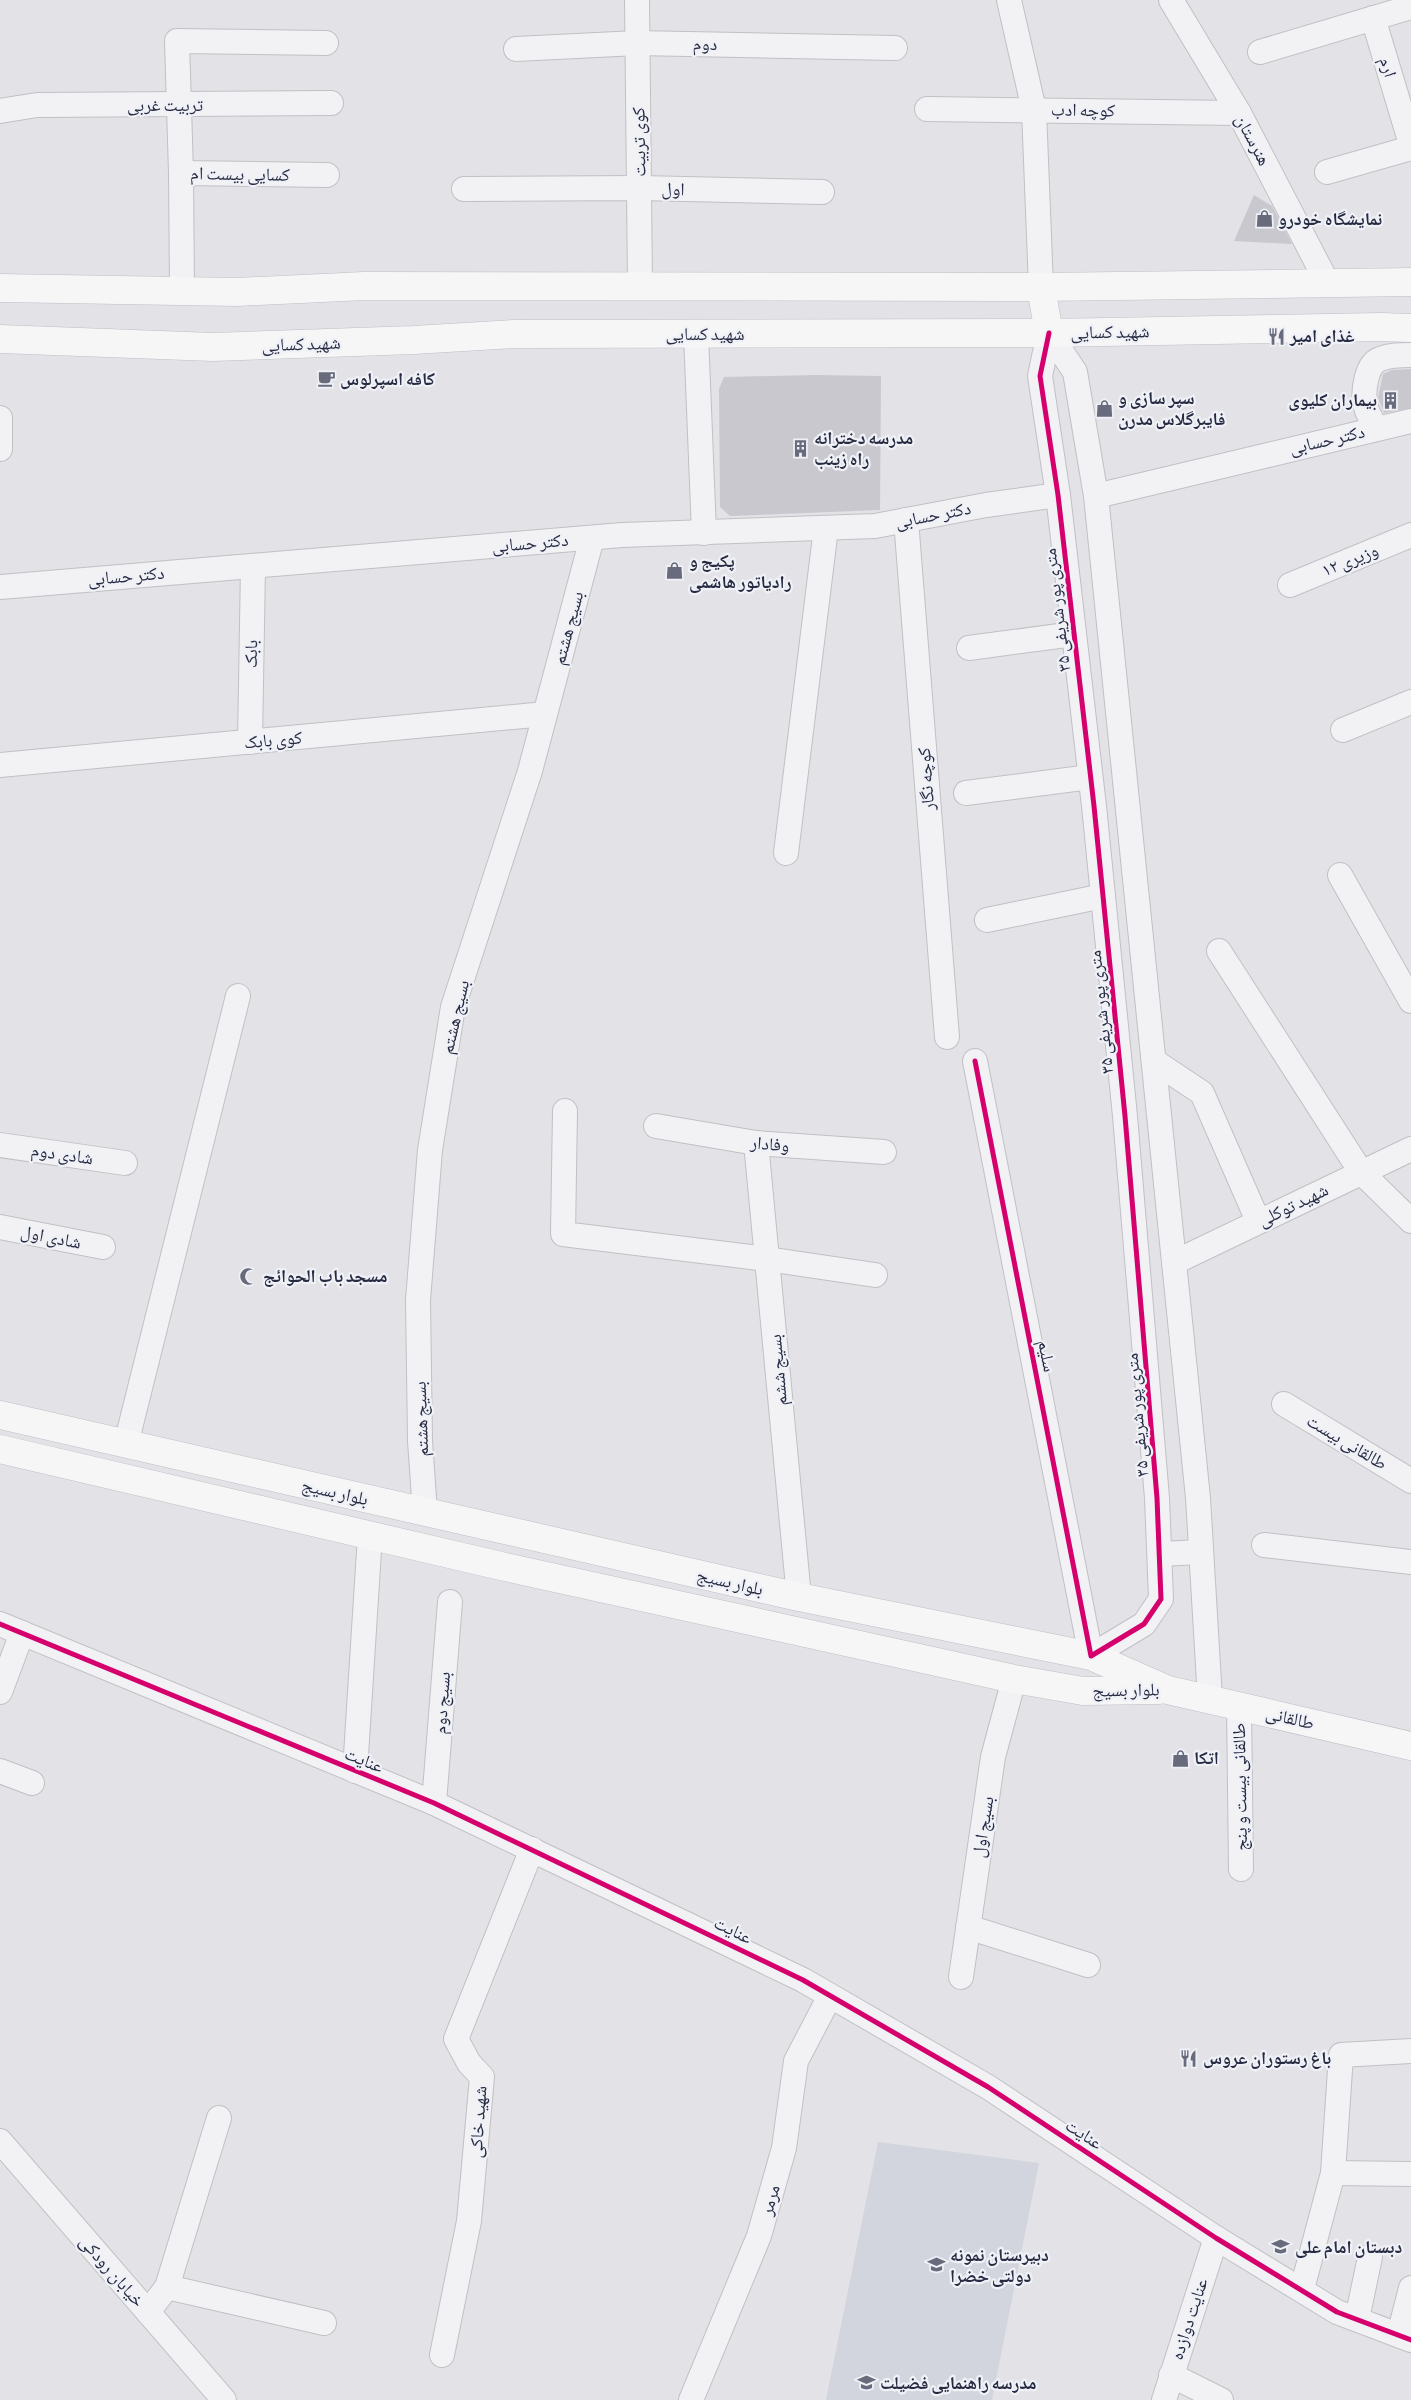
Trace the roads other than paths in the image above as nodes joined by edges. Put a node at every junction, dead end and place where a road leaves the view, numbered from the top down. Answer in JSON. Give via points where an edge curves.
{"nodes":[{"id":1,"x":637,"y":0,"type":"edge"},
{"id":2,"x":1009,"y":0,"type":"edge"},
{"id":3,"x":1171,"y":0,"type":"edge"},
{"id":4,"x":1411,"y":7,"type":"edge"},
{"id":5,"x":1373,"y":18,"type":"junction"},
{"id":6,"x":326,"y":43,"type":"dead end"},
{"id":7,"x":637,"y":43,"type":"junction"},
{"id":8,"x":895,"y":48,"type":"dead end"},
{"id":9,"x":516,"y":49,"type":"dead end"},
{"id":10,"x":1260,"y":52,"type":"dead end"},
{"id":11,"x":331,"y":103,"type":"dead end"},
{"id":12,"x":178,"y":105,"type":"junction"},
{"id":13,"x":927,"y":109,"type":"dead end"},
{"id":14,"x":1034,"y":110,"type":"junction"},
{"id":15,"x":0,"y":111,"type":"edge"},
{"id":16,"x":1239,"y":113,"type":"junction"},
{"id":17,"x":1411,"y":144,"type":"edge"},
{"id":18,"x":1411,"y":148,"type":"edge"},
{"id":19,"x":1327,"y":172,"type":"dead end"},
{"id":20,"x":181,"y":173,"type":"junction"},
{"id":21,"x":327,"y":175,"type":"dead end"},
{"id":22,"x":640,"y":188,"type":"junction"},
{"id":23,"x":464,"y":189,"type":"dead end"},
{"id":24,"x":822,"y":192,"type":"dead end"},
{"id":25,"x":1411,"y":282,"type":"edge"},
{"id":26,"x":1328,"y":284,"type":"junction"},
{"id":27,"x":640,"y":285,"type":"junction"},
{"id":28,"x":1041,"y":286,"type":"junction"},
{"id":29,"x":0,"y":288,"type":"edge"},
{"id":30,"x":182,"y":291,"type":"junction"},
{"id":31,"x":1411,"y":328,"type":"edge"},
{"id":32,"x":1049,"y":333,"type":"junction"},
{"id":33,"x":696,"y":334,"type":"junction"},
{"id":34,"x":0,"y":339,"type":"edge"},
{"id":35,"x":1411,"y":355,"type":"edge"},
{"id":36,"x":0,"y":418,"type":"edge"},
{"id":37,"x":1411,"y":421,"type":"edge"},
{"id":38,"x":1377,"y":428,"type":"junction"},
{"id":39,"x":0,"y":445,"type":"edge"},
{"id":40,"x":1058,"y":495,"type":"junction"},
{"id":41,"x":1096,"y":496,"type":"junction"},
{"id":42,"x":906,"y":520,"type":"junction"},
{"id":43,"x":826,"y":528,"type":"junction"},
{"id":44,"x":704,"y":532,"type":"junction"},
{"id":45,"x":1411,"y":535,"type":"edge"},
{"id":46,"x":592,"y":538,"type":"junction"},
{"id":47,"x":253,"y":566,"type":"junction"},
{"id":48,"x":1290,"y":585,"type":"dead end"},
{"id":49,"x":0,"y":586,"type":"edge"},
{"id":50,"x":1074,"y":634,"type":"junction"},
{"id":51,"x":969,"y":648,"type":"dead end"},
{"id":52,"x":1411,"y":702,"type":"edge"},
{"id":53,"x":545,"y":714,"type":"junction"},
{"id":54,"x":1343,"y":730,"type":"dead end"},
{"id":55,"x":250,"y":742,"type":"junction"},
{"id":56,"x":0,"y":765,"type":"edge"},
{"id":57,"x":1090,"y":777,"type":"junction"},
{"id":58,"x":966,"y":793,"type":"dead end"},
{"id":59,"x":786,"y":853,"type":"dead end"},
{"id":60,"x":1340,"y":875,"type":"dead end"},
{"id":61,"x":1103,"y":896,"type":"junction"},
{"id":62,"x":987,"y":920,"type":"dead end"},
{"id":63,"x":1219,"y":951,"type":"dead end"},
{"id":64,"x":238,"y":996,"type":"dead end"},
{"id":65,"x":1411,"y":1001,"type":"edge"},
{"id":66,"x":946,"y":1037,"type":"dead end"},
{"id":67,"x":974,"y":1061,"type":"dead end"},
{"id":68,"x":1154,"y":1061,"type":"junction"},
{"id":69,"x":565,"y":1111,"type":"dead end"},
{"id":70,"x":656,"y":1126,"type":"dead end"},
{"id":71,"x":756,"y":1144,"type":"junction"},
{"id":72,"x":0,"y":1145,"type":"edge"},
{"id":73,"x":1411,"y":1149,"type":"edge"},
{"id":74,"x":884,"y":1152,"type":"dead end"},
{"id":75,"x":125,"y":1163,"type":"dead end"},
{"id":76,"x":1361,"y":1172,"type":"junction"},
{"id":77,"x":1258,"y":1221,"type":"junction"},
{"id":78,"x":1411,"y":1221,"type":"edge"},
{"id":79,"x":0,"y":1226,"type":"edge"},
{"id":80,"x":103,"y":1247,"type":"dead end"},
{"id":81,"x":767,"y":1259,"type":"junction"},
{"id":82,"x":1175,"y":1262,"type":"junction"},
{"id":83,"x":875,"y":1275,"type":"dead end"},
{"id":84,"x":1284,"y":1404,"type":"dead end"},
{"id":85,"x":0,"y":1416,"type":"edge"},
{"id":86,"x":126,"y":1444,"type":"junction"},
{"id":87,"x":0,"y":1449,"type":"edge"},
{"id":88,"x":1411,"y":1481,"type":"edge"},
{"id":89,"x":425,"y":1512,"type":"junction"},
{"id":90,"x":370,"y":1535,"type":"junction"},
{"id":91,"x":1264,"y":1545,"type":"dead end"},
{"id":92,"x":1201,"y":1552,"type":"junction"},
{"id":93,"x":1160,"y":1554,"type":"junction"},
{"id":94,"x":1411,"y":1562,"type":"edge"},
{"id":95,"x":799,"y":1598,"type":"junction"},
{"id":96,"x":450,"y":1602,"type":"dead end"},
{"id":97,"x":0,"y":1624,"type":"edge"},
{"id":98,"x":22,"y":1633,"type":"junction"},
{"id":99,"x":1091,"y":1656,"type":"junction"},
{"id":100,"x":1014,"y":1679,"type":"junction"},
{"id":101,"x":1168,"y":1690,"type":"junction"},
{"id":102,"x":0,"y":1692,"type":"edge"},
{"id":103,"x":1210,"y":1699,"type":"junction"},
{"id":104,"x":1239,"y":1706,"type":"junction"},
{"id":105,"x":1411,"y":1746,"type":"edge"},
{"id":106,"x":355,"y":1770,"type":"junction"},
{"id":107,"x":0,"y":1771,"type":"edge"},
{"id":108,"x":32,"y":1782,"type":"dead end"},
{"id":109,"x":434,"y":1803,"type":"junction"},
{"id":110,"x":532,"y":1848,"type":"junction"},
{"id":111,"x":1241,"y":1869,"type":"dead end"},
{"id":112,"x":968,"y":1927,"type":"junction"},
{"id":113,"x":1088,"y":1965,"type":"dead end"},
{"id":114,"x":961,"y":1977,"type":"dead end"},
{"id":115,"x":830,"y":1996,"type":"junction"},
{"id":116,"x":1411,"y":2051,"type":"edge"},
{"id":117,"x":219,"y":2118,"type":"dead end"},
{"id":118,"x":0,"y":2141,"type":"edge"},
{"id":119,"x":1332,"y":2173,"type":"junction"},
{"id":120,"x":1411,"y":2174,"type":"edge"},
{"id":121,"x":1216,"y":2238,"type":"junction"},
{"id":122,"x":1370,"y":2256,"type":"dead end"},
{"id":123,"x":167,"y":2287,"type":"junction"},
{"id":124,"x":1411,"y":2288,"type":"edge"},
{"id":125,"x":1302,"y":2289,"type":"junction"},
{"id":126,"x":148,"y":2312,"type":"junction"},
{"id":127,"x":1357,"y":2319,"type":"junction"},
{"id":128,"x":324,"y":2323,"type":"dead end"},
{"id":129,"x":1405,"y":2337,"type":"edge"},
{"id":130,"x":442,"y":2355,"type":"dead end"},
{"id":131,"x":1171,"y":2375,"type":"junction"},
{"id":132,"x":224,"y":2400,"type":"edge"},
{"id":133,"x":691,"y":2400,"type":"edge"},
{"id":134,"x":1164,"y":2400,"type":"edge"},
{"id":135,"x":1221,"y":2400,"type":"edge"}],
"edges":[{"from":1,"to":7,"type":"street","name":"کوی تربیت"},
{"from":2,"to":14,"type":"street"},
{"from":3,"to":16,"type":"street","name":"هنرستان"},
{"from":4,"to":5,"type":"street"},
{"from":5,"to":10,"type":"street"},
{"from":5,"to":17,"type":"street","name":"ارم"},
{"from":6,"to":12,"type":"street","via":[[177,41]]},
{"from":7,"to":8,"type":"street","name":"دوم"},
{"from":7,"to":9,"type":"street","name":"دوم"},
{"from":7,"to":22,"type":"street","name":"کوی تربیت"},
{"from":11,"to":12,"type":"street","name":"تربیت غربی"},
{"from":12,"to":15,"type":"street","name":"تربیت غربی","via":[[37,105]]},
{"from":12,"to":20,"type":"street"},
{"from":13,"to":14,"type":"street","name":"کوچه ادب"},
{"from":14,"to":16,"type":"street","name":"کوچه ادب"},
{"from":14,"to":28,"type":"street"},
{"from":16,"to":26,"type":"street","name":"هنرستان"},
{"from":18,"to":19,"type":"street"},
{"from":20,"to":21,"type":"street","name":"کسایی بیست ام"},
{"from":20,"to":30,"type":"street","name":"کسایی بیست ام"},
{"from":22,"to":23,"type":"street","name":"اول"},
{"from":22,"to":24,"type":"street","name":"اول"},
{"from":22,"to":27,"type":"street","name":"کوی تربیت"},
{"from":25,"to":26,"type":"main road"},
{"from":26,"to":28,"type":"main road"},
{"from":27,"to":28,"type":"main road"},
{"from":27,"to":30,"type":"main road","via":[[364,286],[237,292]]},
{"from":28,"to":32,"type":"main road"},
{"from":29,"to":30,"type":"main road"},
{"from":31,"to":32,"type":"main road","name":"شهید کسایی"},
{"from":32,"to":33,"type":"main road","name":"شهید کسایی"},
{"from":32,"to":40,"type":"street","name":"۳۵ متری پور شریفی","via":[[1040,376]]},
{"from":32,"to":41,"type":"street","via":[[1075,372]]},
{"from":33,"to":34,"type":"main road","name":"شهید کسایی","via":[[514,334],[213,347]]},
{"from":33,"to":44,"type":"street"},
{"from":35,"to":38,"type":"street","via":[[1379,359],[1370,369],[1365,404]]},
{"from":36,"to":39,"type":"street"},
{"from":37,"to":38,"type":"street","name":"دکتر حسابی"},
{"from":38,"to":41,"type":"street","name":"دکتر حسابی"},
{"from":40,"to":42,"type":"street","name":"دکتر حسابی"},
{"from":40,"to":50,"type":"street","name":"۳۵ متری پور شریفی"},
{"from":41,"to":68,"type":"street"},
{"from":42,"to":43,"type":"street","name":"دکتر حسابی","via":[[875,526]]},
{"from":42,"to":66,"type":"street","name":"کوچه نگار"},
{"from":43,"to":44,"type":"street","name":"دکتر حسابی"},
{"from":43,"to":59,"type":"street"},
{"from":44,"to":46,"type":"street","name":"دکتر حسابی"},
{"from":45,"to":48,"type":"street","name":"وزيری ۱۲"},
{"from":46,"to":47,"type":"street","name":"دکتر حسابی"},
{"from":46,"to":53,"type":"street","name":"بسیج هشتم"},
{"from":47,"to":49,"type":"street","name":"دکتر حسابی"},
{"from":47,"to":55,"type":"street","name":"بابک"},
{"from":50,"to":51,"type":"street"},
{"from":50,"to":57,"type":"street","name":"۳۵ متری پور شریفی"},
{"from":52,"to":54,"type":"street"},
{"from":53,"to":55,"type":"street","name":"کوی بابک"},
{"from":53,"to":89,"type":"street","name":"بسیج هشتم","via":[[453,1007],[430,1150],[418,1300],[420,1441]]},
{"from":55,"to":56,"type":"street","name":"کوی بابک"},
{"from":57,"to":58,"type":"street"},
{"from":57,"to":61,"type":"street","name":"۳۵ متری پور شریفی"},
{"from":60,"to":65,"type":"street"},
{"from":61,"to":62,"type":"street"},
{"from":61,"to":93,"type":"street","name":"۳۵ متری پور شریفی","via":[[1126,1126]]},
{"from":63,"to":76,"type":"street"},
{"from":64,"to":86,"type":"street"},
{"from":67,"to":99,"type":"street","name":"سلیم"},
{"from":68,"to":77,"type":"street","via":[[1202,1093]]},
{"from":68,"to":82,"type":"street"},
{"from":69,"to":81,"type":"street","via":[[563,1234]]},
{"from":70,"to":71,"type":"street","name":"وفادار"},
{"from":71,"to":74,"type":"street","name":"وفادار"},
{"from":71,"to":81,"type":"street","name":"بسیج ششم"},
{"from":72,"to":75,"type":"street","name":"شادی دوم"},
{"from":73,"to":76,"type":"street","name":"شهید توکلی"},
{"from":76,"to":77,"type":"street","name":"شهید توکلی"},
{"from":76,"to":78,"type":"street"},
{"from":77,"to":82,"type":"street","name":"شهید توکلی"},
{"from":79,"to":80,"type":"street","name":"شادی اول"},
{"from":81,"to":83,"type":"street"},
{"from":81,"to":95,"type":"street","name":"بسیج ششم"},
{"from":82,"to":92,"type":"street"},
{"from":84,"to":88,"type":"street","name":"طالقانی بیست"},
{"from":85,"to":86,"type":"main road","name":"بلوار بسیج"},
{"from":86,"to":89,"type":"main road","name":"بلوار بسیج"},
{"from":87,"to":90,"type":"main road","name":"بلوار بسیج"},
{"from":89,"to":95,"type":"main road","name":"بلوار بسیج"},
{"from":90,"to":100,"type":"main road","name":"بلوار بسیج"},
{"from":90,"to":106,"type":"street"},
{"from":91,"to":94,"type":"street"},
{"from":92,"to":93,"type":"street"},
{"from":92,"to":103,"type":"street"},
{"from":93,"to":99,"type":"street","name":"۳۵ متری پور شریفی","via":[[1161,1599],[1144,1624]]},
{"from":95,"to":99,"type":"main road","name":"بلوار بسیج"},
{"from":96,"to":109,"type":"street","name":"بسيج دوم"},
{"from":97,"to":98,"type":"street","name":"عنایت"},
{"from":98,"to":102,"type":"street"},
{"from":98,"to":106,"type":"street","name":"عنایت"},
{"from":99,"to":101,"type":"main road","name":"بلوار بسیج"},
{"from":100,"to":101,"type":"main road","name":"بلوار بسیج","via":[[1083,1691]]},
{"from":100,"to":112,"type":"street","name":"بسیج اول","via":[[993,1757]]},
{"from":101,"to":103,"type":"main road","name":"طالقانی"},
{"from":103,"to":104,"type":"main road","name":"طالقانی"},
{"from":104,"to":105,"type":"main road","name":"طالقانی"},
{"from":104,"to":111,"type":"street","name":"طالقانی بیست و پنج"},
{"from":106,"to":109,"type":"street","name":"عنایت"},
{"from":107,"to":108,"type":"street"},
{"from":109,"to":110,"type":"street","name":"عنایت"},
{"from":110,"to":115,"type":"street","name":"عنایت"},
{"from":110,"to":130,"type":"street","name":"شهید خاکی","via":[[456,2039],[469,2063],[482,2077],[469,2221]]},
{"from":112,"to":113,"type":"street"},
{"from":112,"to":114,"type":"street","name":"بسیج اول"},
{"from":115,"to":121,"type":"street","name":"عنایت","via":[[988,2087]]},
{"from":115,"to":133,"type":"street","name":"مرمر","via":[[796,2060],[784,2148],[759,2236]]},
{"from":116,"to":119,"type":"street","via":[[1341,2055]]},
{"from":117,"to":123,"type":"street"},
{"from":118,"to":126,"type":"street","name":"خیابان رودکی"},
{"from":119,"to":120,"type":"street"},
{"from":119,"to":125,"type":"street"},
{"from":121,"to":125,"type":"street","name":"عنایت"},
{"from":121,"to":131,"type":"street","name":"عنایت دوازده"},
{"from":122,"to":127,"type":"street"},
{"from":123,"to":126,"type":"street"},
{"from":123,"to":128,"type":"street"},
{"from":124,"to":129,"type":"street"},
{"from":125,"to":127,"type":"street","name":"عنایت","via":[[1337,2312]]},
{"from":126,"to":132,"type":"street","name":"خیابان رودکی"},
{"from":127,"to":129,"type":"street","name":"عنایت"},
{"from":131,"to":134,"type":"street","name":"عنایت دوازده"},
{"from":131,"to":135,"type":"street"}]}
